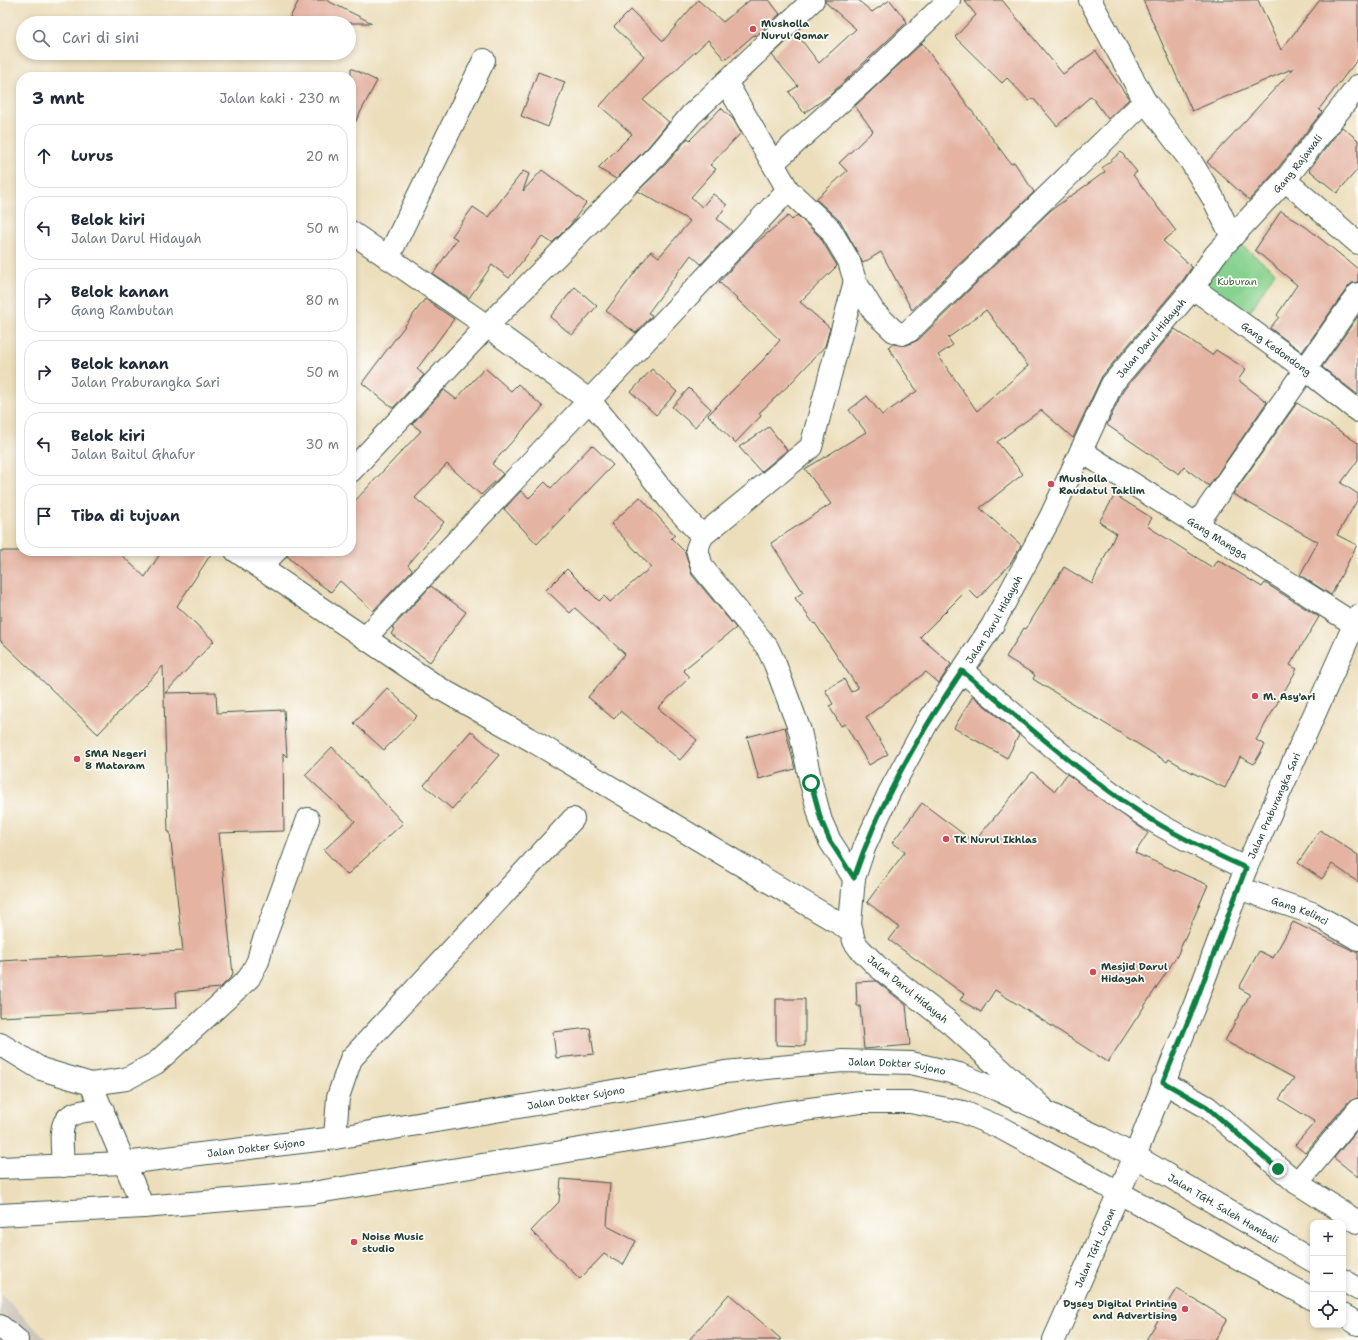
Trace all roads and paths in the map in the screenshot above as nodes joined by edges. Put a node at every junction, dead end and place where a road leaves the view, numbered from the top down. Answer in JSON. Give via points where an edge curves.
{"nodes":[{"id":1,"x":813,"y":0,"type":"edge"},
{"id":2,"x":949,"y":0,"type":"edge"},
{"id":3,"x":1090,"y":0,"type":"edge"},
{"id":4,"x":484,"y":60,"type":"dead end"},
{"id":5,"x":726,"y":82,"type":"junction"},
{"id":6,"x":1358,"y":86,"type":"edge"},
{"id":7,"x":1145,"y":101,"type":"junction"},
{"id":8,"x":773,"y":163,"type":"junction"},
{"id":9,"x":1285,"y":180,"type":"junction"},
{"id":10,"x":788,"y":190,"type":"junction"},
{"id":11,"x":356,"y":236,"type":"edge"},
{"id":12,"x":1232,"y":237,"type":"junction"},
{"id":13,"x":1358,"y":243,"type":"edge"},
{"id":14,"x":388,"y":258,"type":"junction"},
{"id":15,"x":855,"y":281,"type":"junction"},
{"id":16,"x":1193,"y":288,"type":"junction"},
{"id":17,"x":1358,"y":294,"type":"edge"},
{"id":18,"x":487,"y":326,"type":"junction"},
{"id":19,"x":1305,"y":369,"type":"junction"},
{"id":20,"x":590,"y":402,"type":"junction"},
{"id":21,"x":1358,"y":411,"type":"edge"},
{"id":22,"x":1081,"y":451,"type":"junction"},
{"id":23,"x":356,"y":466,"type":"edge"},
{"id":24,"x":1197,"y":524,"type":"junction"},
{"id":25,"x":702,"y":536,"type":"junction"},
{"id":26,"x":244,"y":556,"type":"edge"},
{"id":27,"x":271,"y":556,"type":"edge"},
{"id":28,"x":260,"y":567,"type":"junction"},
{"id":29,"x":1356,"y":620,"type":"edge"},
{"id":30,"x":366,"y":637,"type":"junction"},
{"id":31,"x":962,"y":671,"type":"junction"},
{"id":32,"x":308,"y":819,"type":"dead end"},
{"id":33,"x":573,"y":819,"type":"dead end"},
{"id":34,"x":1246,"y":868,"type":"junction"},
{"id":35,"x":854,"y":878,"type":"junction"},
{"id":36,"x":1238,"y":888,"type":"junction"},
{"id":37,"x":852,"y":930,"type":"junction"},
{"id":38,"x":1358,"y":939,"type":"edge"},
{"id":39,"x":0,"y":1044,"type":"edge"},
{"id":40,"x":1163,"y":1082,"type":"junction"},
{"id":41,"x":91,"y":1084,"type":"junction"},
{"id":42,"x":102,"y":1110,"type":"junction"},
{"id":43,"x":1358,"y":1110,"type":"edge"},
{"id":44,"x":1050,"y":1114,"type":"junction"},
{"id":45,"x":334,"y":1138,"type":"junction"},
{"id":46,"x":1135,"y":1156,"type":"junction"},
{"id":47,"x":124,"y":1163,"type":"junction"},
{"id":48,"x":63,"y":1166,"type":"junction"},
{"id":49,"x":0,"y":1168,"type":"edge"},
{"id":50,"x":1297,"y":1183,"type":"junction"},
{"id":51,"x":1120,"y":1192,"type":"junction"},
{"id":52,"x":143,"y":1207,"type":"junction"},
{"id":53,"x":0,"y":1215,"type":"edge"},
{"id":54,"x":1358,"y":1222,"type":"edge"},
{"id":55,"x":1310,"y":1259,"type":"edge"},
{"id":56,"x":1346,"y":1282,"type":"edge"},
{"id":57,"x":1358,"y":1289,"type":"edge"},
{"id":58,"x":1310,"y":1297,"type":"edge"},
{"id":59,"x":1346,"y":1317,"type":"edge"},
{"id":60,"x":1358,"y":1324,"type":"edge"},
{"id":61,"x":0,"y":1326,"type":"edge"},
{"id":62,"x":17,"y":1340,"type":"edge"},
{"id":63,"x":1054,"y":1340,"type":"edge"}],
"edges":[{"from":1,"to":5,"type":"main road"},
{"from":2,"to":8,"type":"main road"},
{"from":3,"to":7,"type":"main road"},
{"from":4,"to":14,"type":"main road"},
{"from":5,"to":8,"type":"main road"},
{"from":5,"to":18,"type":"main road"},
{"from":6,"to":9,"type":"main road","name":"Gang Rajawali"},
{"from":7,"to":12,"type":"main road","via":[[1190,160]]},
{"from":7,"to":15,"type":"main road","via":[[908,332],[898,334],[885,324]]},
{"from":8,"to":10,"type":"main road"},
{"from":9,"to":12,"type":"main road","name":"Gang Rajawali"},
{"from":9,"to":13,"type":"main road"},
{"from":10,"to":15,"type":"main road","via":[[830,229],[849,261]]},
{"from":10,"to":20,"type":"main road"},
{"from":11,"to":14,"type":"main road"},
{"from":12,"to":16,"type":"main road","name":"Jalan Darul Hidayah","via":[[1215,255]]},
{"from":14,"to":18,"type":"main road"},
{"from":15,"to":25,"type":"main road","via":[[811,447]]},
{"from":16,"to":19,"type":"main road","name":"Gang Kedondong"},
{"from":16,"to":22,"type":"main road","name":"Jalan Darul Hidayah","via":[[1112,384]]},
{"from":17,"to":19,"type":"main road"},
{"from":18,"to":20,"type":"main road"},
{"from":18,"to":23,"type":"main road"},
{"from":19,"to":21,"type":"main road","name":"Gang Kedondong"},
{"from":19,"to":24,"type":"main road"},
{"from":20,"to":25,"type":"main road"},
{"from":20,"to":30,"type":"main road"},
{"from":22,"to":24,"type":"main road","name":"Gang Mangga"},
{"from":22,"to":31,"type":"main road","name":"Jalan Darul Hidayah","via":[[1050,518],[992,626]]},
{"from":24,"to":29,"type":"main road","name":"Gang Mangga"},
{"from":25,"to":35,"type":"main road","via":[[697,549],[702,567],[767,647],[775,664],[800,731],[821,820],[830,841]]},
{"from":26,"to":28,"type":"main road"},
{"from":27,"to":28,"type":"main road"},
{"from":28,"to":30,"type":"main road"},
{"from":29,"to":34,"type":"main road","name":"Jalan Praburangka Sari"},
{"from":30,"to":37,"type":"main road","via":[[439,688]]},
{"from":31,"to":34,"type":"main road","via":[[1108,790],[1142,814],[1177,835]]},
{"from":31,"to":35,"type":"main road","name":"Jalan Darul Hidayah","via":[[927,723],[889,793],[864,848]]},
{"from":32,"to":41,"type":"main road","via":[[258,961],[249,978],[156,1063],[126,1079]]},
{"from":33,"to":45,"type":"main road","via":[[351,1059],[338,1098]]},
{"from":34,"to":36,"type":"main road","name":"Jalan Praburangka Sari"},
{"from":35,"to":37,"type":"main road","name":"Jalan Darul Hidayah","via":[[850,918]]},
{"from":36,"to":38,"type":"main road","name":"Gang Kelinci","via":[[1312,913]]},
{"from":36,"to":40,"type":"main road","name":"Jalan Praburangka Sari"},
{"from":37,"to":44,"type":"main road","name":"Jalan Darul Hidayah","via":[[854,942],[862,951],[950,1023]]},
{"from":39,"to":41,"type":"main road","via":[[41,1069]]},
{"from":40,"to":46,"type":"main road","name":"Jalan Praburangka Sari"},
{"from":40,"to":50,"type":"main road","via":[[1207,1107]]},
{"from":41,"to":42,"type":"main road"},
{"from":42,"to":47,"type":"main road"},
{"from":42,"to":48,"type":"main road","via":[[83,1110],[71,1114],[64,1123],[61,1135]]},
{"from":43,"to":50,"type":"main road"},
{"from":44,"to":45,"type":"main road","name":"Jalan Dokter Sujono","via":[[959,1074],[911,1063],[843,1061],[725,1072]]},
{"from":44,"to":46,"type":"main road","name":"Jalan Dokter Sujono"},
{"from":45,"to":47,"type":"main road","name":"Jalan Dokter Sujono"},
{"from":46,"to":51,"type":"main road","name":"Jalan TGH. Lopan"},
{"from":46,"to":55,"type":"main road","name":"Jalan TGH. Saleh Hambali"},
{"from":47,"to":48,"type":"main road","name":"Jalan Dokter Sujono"},
{"from":47,"to":52,"type":"main road"},
{"from":48,"to":49,"type":"main road","name":"Jalan Dokter Sujono"},
{"from":50,"to":54,"type":"main road"},
{"from":51,"to":52,"type":"main road","via":[[1001,1128],[962,1112],[910,1102],[860,1102],[775,1114],[708,1128],[312,1193]]},
{"from":51,"to":58,"type":"main road"},
{"from":51,"to":63,"type":"main road","name":"Jalan TGH. Lopan"},
{"from":52,"to":53,"type":"main road"},
{"from":56,"to":57,"type":"main road"},
{"from":59,"to":60,"type":"main road"},
{"from":61,"to":62,"type":"main road"}]}
